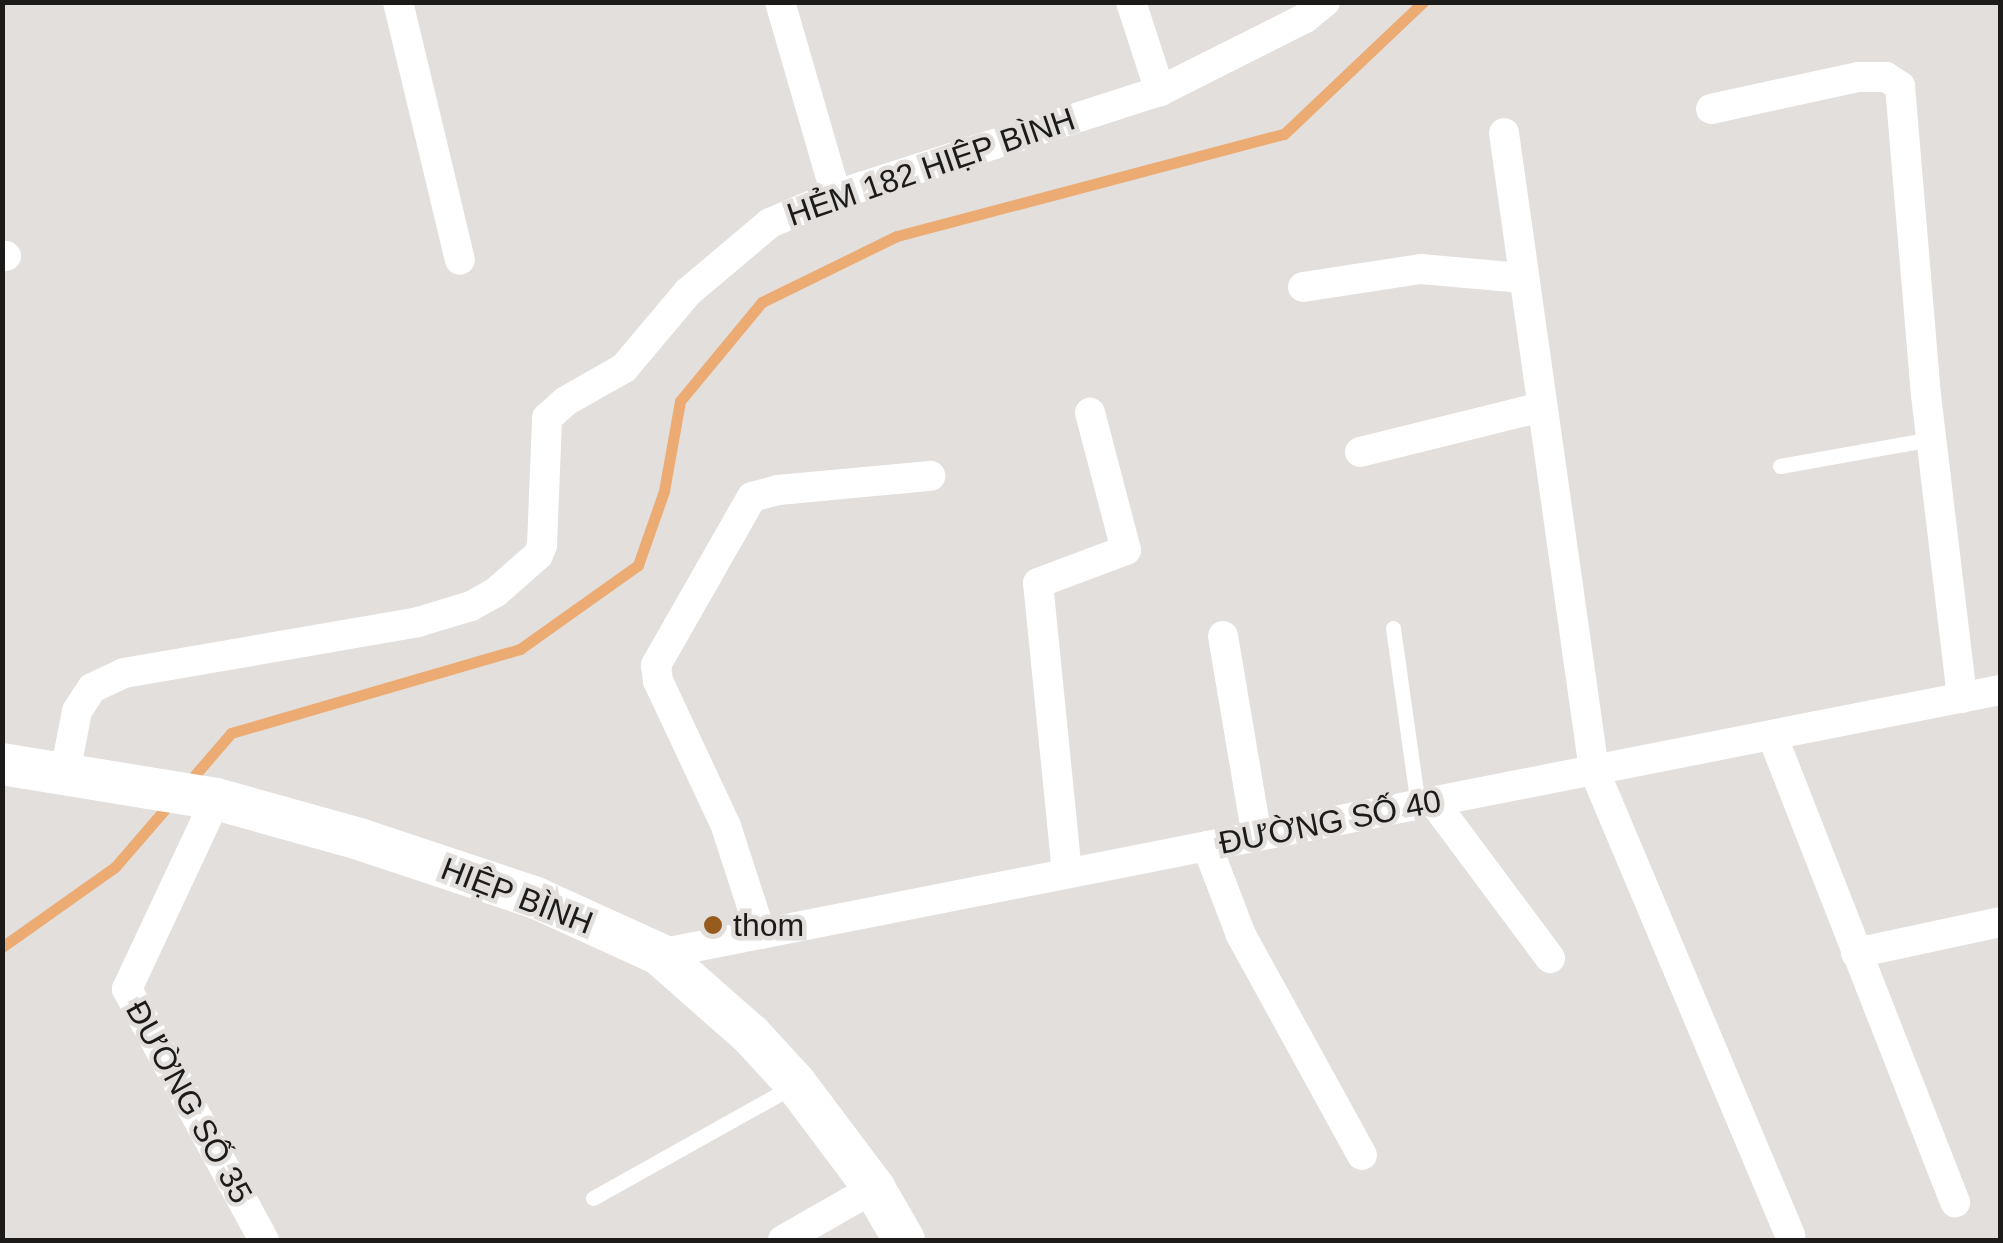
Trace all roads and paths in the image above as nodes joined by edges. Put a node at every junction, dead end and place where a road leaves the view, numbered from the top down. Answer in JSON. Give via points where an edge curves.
{"nodes":[{"id":1,"x":398,"y":2,"type":"edge"},
{"id":2,"x":780,"y":2,"type":"edge"},
{"id":3,"x":1131,"y":2,"type":"edge"},
{"id":4,"x":1325,"y":2,"type":"edge"},
{"id":5,"x":1160,"y":91,"type":"junction"},
{"id":6,"x":1711,"y":109,"type":"dead end"},
{"id":7,"x":1504,"y":133,"type":"dead end"},
{"id":8,"x":836,"y":195,"type":"junction"},
{"id":9,"x":460,"y":260,"type":"dead end"},
{"id":10,"x":1521,"y":278,"type":"junction"},
{"id":11,"x":1303,"y":287,"type":"dead end"},
{"id":12,"x":1542,"y":407,"type":"junction"},
{"id":13,"x":1090,"y":413,"type":"dead end"},
{"id":14,"x":1931,"y":438,"type":"junction"},
{"id":15,"x":1360,"y":452,"type":"dead end"},
{"id":16,"x":1780,"y":466,"type":"dead end"},
{"id":17,"x":930,"y":476,"type":"dead end"},
{"id":18,"x":1393,"y":628,"type":"dead end"},
{"id":19,"x":1223,"y":636,"type":"dead end"},
{"id":20,"x":2000,"y":690,"type":"edge"},
{"id":21,"x":1962,"y":698,"type":"junction"},
{"id":22,"x":1772,"y":735,"type":"junction"},
{"id":23,"x":2,"y":764,"type":"edge"},
{"id":24,"x":1594,"y":770,"type":"junction"},
{"id":25,"x":72,"y":774,"type":"junction"},
{"id":26,"x":200,"y":797,"type":"junction"},
{"id":27,"x":1426,"y":803,"type":"junction"},
{"id":28,"x":1256,"y":836,"type":"junction"},
{"id":29,"x":1207,"y":846,"type":"junction"},
{"id":30,"x":1067,"y":874,"type":"junction"},
{"id":31,"x":2000,"y":922,"type":"edge"},
{"id":32,"x":761,"y":934,"type":"junction"},
{"id":33,"x":1856,"y":953,"type":"junction"},
{"id":34,"x":660,"y":954,"type":"junction"},
{"id":35,"x":1550,"y":958,"type":"dead end"},
{"id":36,"x":796,"y":1084,"type":"junction"},
{"id":37,"x":1362,"y":1155,"type":"dead end"},
{"id":38,"x":874,"y":1188,"type":"junction"},
{"id":39,"x":593,"y":1198,"type":"dead end"},
{"id":40,"x":1955,"y":1202,"type":"dead end"},
{"id":41,"x":1790,"y":1235,"type":"dead end"},
{"id":42,"x":264,"y":1240,"type":"edge"},
{"id":43,"x":783,"y":1240,"type":"edge"},
{"id":44,"x":904,"y":1240,"type":"edge"}],
"edges":[{"from":1,"to":9,"type":"street"},
{"from":2,"to":8,"type":"street"},
{"from":3,"to":5,"type":"street"},
{"from":4,"to":5,"type":"street","name":"HẺM 182 HIỆP BÌNH"},
{"from":5,"to":8,"type":"street","name":"HẺM 182 HIỆP BÌNH"},
{"from":6,"to":14,"type":"street","via":[[1858,76],[1886,76],[1900,86]]},
{"from":7,"to":10,"type":"street"},
{"from":8,"to":25,"type":"street","name":"HẺM 182 HIỆP BÌNH","via":[[770,223],[688,292],[624,368],[553,410],[543,429],[544,530],[538,555],[496,592],[450,614],[124,673],[92,688],[77,711]]},
{"from":10,"to":11,"type":"street","via":[[1421,269]]},
{"from":10,"to":12,"type":"street"},
{"from":12,"to":15,"type":"street"},
{"from":12,"to":24,"type":"street"},
{"from":13,"to":30,"type":"street","via":[[1126,550],[1038,583]]},
{"from":14,"to":16,"type":"lane"},
{"from":14,"to":21,"type":"street"},
{"from":17,"to":32,"type":"street","via":[[752,497],[656,665],[726,826]]},
{"from":18,"to":27,"type":"lane"},
{"from":19,"to":28,"type":"street"},
{"from":20,"to":21,"type":"street","name":"ĐƯỜNG SỐ 40"},
{"from":21,"to":22,"type":"street","name":"ĐƯỜNG SỐ 40"},
{"from":22,"to":24,"type":"street","name":"ĐƯỜNG SỐ 40"},
{"from":22,"to":33,"type":"street"},
{"from":23,"to":25,"type":"main road","name":"HIỆP BÌNH"},
{"from":24,"to":27,"type":"street","name":"ĐƯỜNG SỐ 40"},
{"from":24,"to":41,"type":"street"},
{"from":25,"to":26,"type":"main road","name":"HIỆP BÌNH"},
{"from":26,"to":34,"type":"main road","name":"HIỆP BÌNH","via":[[360,839],[536,898]]},
{"from":26,"to":42,"type":"street","name":"ĐƯỜNG SỐ 35","via":[[127,989]]},
{"from":27,"to":28,"type":"street","name":"ĐƯỜNG SỐ 40"},
{"from":27,"to":35,"type":"street"},
{"from":28,"to":29,"type":"street","name":"ĐƯỜNG SỐ 40"},
{"from":29,"to":30,"type":"street","name":"ĐƯỜNG SỐ 40"},
{"from":29,"to":37,"type":"street","via":[[1241,934]]},
{"from":30,"to":32,"type":"street","name":"ĐƯỜNG SỐ 40"},
{"from":31,"to":33,"type":"street"},
{"from":32,"to":34,"type":"street","name":"ĐƯỜNG SỐ 40"},
{"from":33,"to":40,"type":"street"},
{"from":34,"to":36,"type":"main road","name":"HIỆP BÌNH"},
{"from":36,"to":38,"type":"main road","name":"HIỆP BÌNH"},
{"from":36,"to":39,"type":"lane"},
{"from":38,"to":43,"type":"street"},
{"from":38,"to":44,"type":"main road","name":"HIỆP BÌNH"}]}
